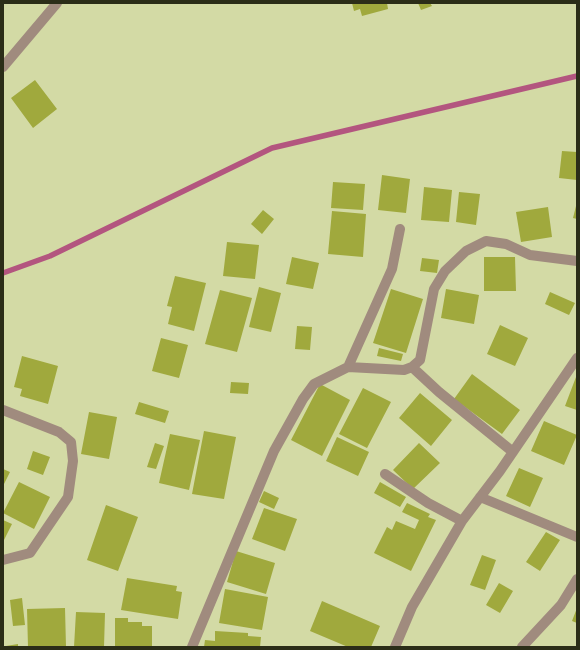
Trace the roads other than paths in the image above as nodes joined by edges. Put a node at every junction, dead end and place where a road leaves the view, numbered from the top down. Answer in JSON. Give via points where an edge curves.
{"nodes":[{"id":1,"x":57,"y":3,"type":"edge"},
{"id":2,"x":3,"y":66,"type":"edge"},
{"id":3,"x":400,"y":229,"type":"dead end"},
{"id":4,"x":577,"y":261,"type":"edge"},
{"id":5,"x":577,"y":358,"type":"edge"},
{"id":6,"x":348,"y":367,"type":"junction"},
{"id":7,"x":412,"y":367,"type":"junction"},
{"id":8,"x":3,"y":410,"type":"edge"},
{"id":9,"x":513,"y":452,"type":"junction"},
{"id":10,"x":385,"y":474,"type":"dead end"},
{"id":11,"x":480,"y":497,"type":"junction"},
{"id":12,"x":462,"y":521,"type":"junction"},
{"id":13,"x":577,"y":537,"type":"edge"},
{"id":14,"x":3,"y":560,"type":"edge"},
{"id":15,"x":577,"y":579,"type":"edge"},
{"id":16,"x":192,"y":647,"type":"edge"},
{"id":17,"x":395,"y":647,"type":"edge"},
{"id":18,"x":522,"y":647,"type":"edge"}],
"edges":[{"from":1,"to":2,"type":"street"},
{"from":3,"to":6,"type":"street","via":[[392,269]]},
{"from":4,"to":7,"type":"street","via":[[530,255],[506,244],[486,241],[466,251],[445,271],[434,289],[420,360]]},
{"from":5,"to":9,"type":"street"},
{"from":6,"to":7,"type":"street","via":[[404,370]]},
{"from":6,"to":16,"type":"street","via":[[314,384],[303,399],[274,452]]},
{"from":7,"to":9,"type":"street"},
{"from":8,"to":14,"type":"street","via":[[59,432],[71,442],[73,461],[68,497],[30,553]]},
{"from":9,"to":11,"type":"street"},
{"from":10,"to":12,"type":"street","via":[[428,503]]},
{"from":11,"to":12,"type":"street"},
{"from":11,"to":13,"type":"street"},
{"from":12,"to":17,"type":"street","via":[[412,607]]},
{"from":15,"to":18,"type":"street","via":[[561,605]]}]}
